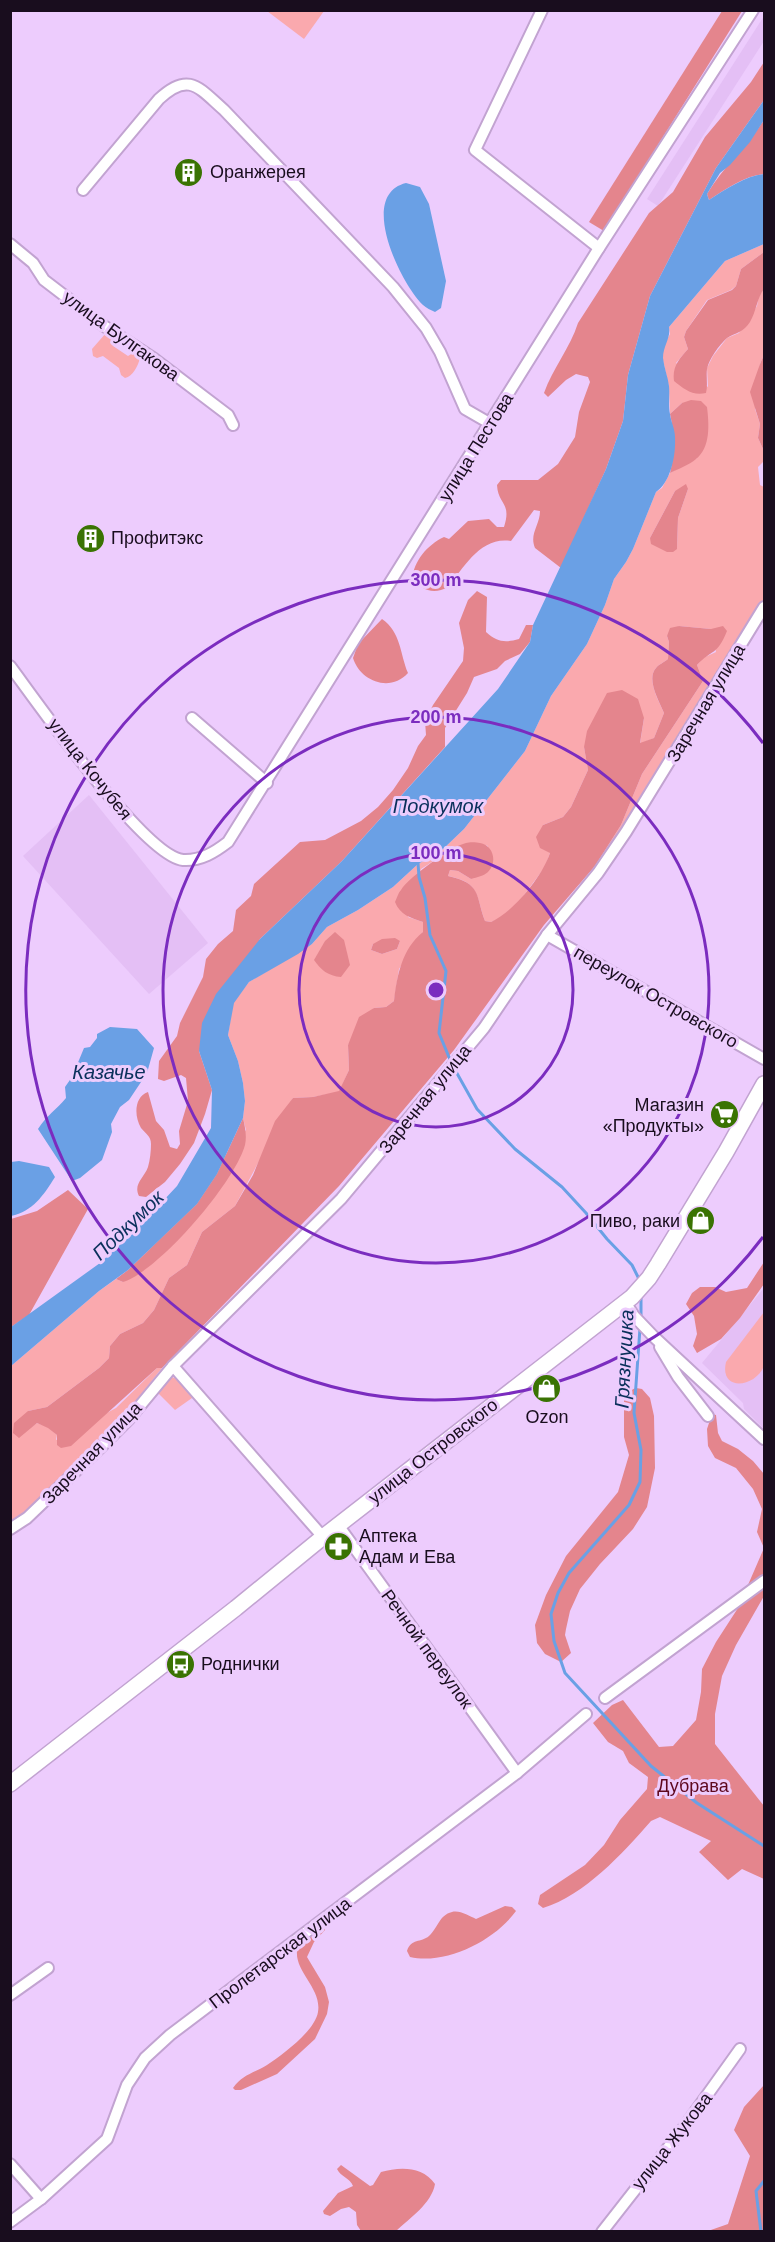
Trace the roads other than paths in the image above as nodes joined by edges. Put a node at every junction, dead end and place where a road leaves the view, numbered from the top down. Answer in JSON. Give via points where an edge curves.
{"nodes":[{"id":1,"x":542,"y":10,"type":"edge"},
{"id":2,"x":753,"y":10,"type":"edge"},
{"id":3,"x":83,"y":190,"type":"dead end"},
{"id":4,"x":10,"y":244,"type":"edge"},
{"id":5,"x":599,"y":249,"type":"junction"},
{"id":6,"x":490,"y":424,"type":"junction"},
{"id":7,"x":233,"y":425,"type":"dead end"},
{"id":8,"x":765,"y":607,"type":"edge"},
{"id":9,"x":10,"y":666,"type":"edge"},
{"id":10,"x":192,"y":718,"type":"dead end"},
{"id":11,"x":267,"y":783,"type":"junction"},
{"id":12,"x":181,"y":860,"type":"joint"},
{"id":13,"x":547,"y":935,"type":"junction"},
{"id":14,"x":765,"y":1059,"type":"edge"},
{"id":15,"x":765,"y":1084,"type":"edge"},
{"id":16,"x":630,"y":1305,"type":"junction"},
{"id":17,"x":654,"y":1337,"type":"junction"},
{"id":18,"x":173,"y":1366,"type":"junction"},
{"id":19,"x":708,"y":1416,"type":"dead end"},
{"id":20,"x":765,"y":1439,"type":"edge"},
{"id":21,"x":338,"y":1525,"type":"junction"},
{"id":22,"x":10,"y":1529,"type":"edge"},
{"id":23,"x":323,"y":1537,"type":"junction"},
{"id":24,"x":765,"y":1581,"type":"edge"},
{"id":25,"x":604,"y":1698,"type":"dead end"},
{"id":26,"x":586,"y":1714,"type":"dead end"},
{"id":27,"x":517,"y":1773,"type":"junction"},
{"id":28,"x":10,"y":1784,"type":"edge"},
{"id":29,"x":48,"y":1968,"type":"dead end"},
{"id":30,"x":10,"y":1995,"type":"edge"},
{"id":31,"x":740,"y":2049,"type":"dead end"},
{"id":32,"x":10,"y":2164,"type":"edge"},
{"id":33,"x":42,"y":2199,"type":"junction"},
{"id":34,"x":10,"y":2222,"type":"edge"},
{"id":35,"x":602,"y":2232,"type":"edge"}],
"edges":[{"from":1,"to":5,"type":"street","via":[[475,150]]},
{"from":2,"to":5,"type":"street","name":"улица Пестова"},
{"from":3,"to":6,"type":"street","via":[[172,87],[184,83],[199,88],[393,287],[431,336],[465,409]]},
{"from":4,"to":7,"type":"street","name":"улица Булгакова","via":[[33,263],[44,280],[153,358],[228,416]]},
{"from":5,"to":6,"type":"street","name":"улица Пестова"},
{"from":6,"to":11,"type":"street","name":"улица Пестова"},
{"from":8,"to":13,"type":"street","name":"Заречная улица","via":[[626,832]]},
{"from":9,"to":12,"type":"street","name":"улица Кочубея","via":[[120,810],[152,842]]},
{"from":10,"to":11,"type":"street"},
{"from":11,"to":12,"type":"street","name":"улица Пестова","via":[[228,842],[201,858]]},
{"from":13,"to":14,"type":"street","name":"переулок Островского"},
{"from":13,"to":18,"type":"street","name":"Заречная улица","via":[[484,1028],[341,1199]]},
{"from":15,"to":16,"type":"street","name":"улица Островского"},
{"from":16,"to":17,"type":"street"},
{"from":16,"to":21,"type":"street","name":"улица Островского"},
{"from":17,"to":19,"type":"street"},
{"from":17,"to":20,"type":"street"},
{"from":18,"to":22,"type":"street","name":"Заречная улица","via":[[114,1433],[27,1518]]},
{"from":18,"to":23,"type":"street"},
{"from":21,"to":23,"type":"street","name":"улица Островского"},
{"from":21,"to":27,"type":"street","name":"Речной переулок"},
{"from":23,"to":28,"type":"street","name":"улица Островского"},
{"from":24,"to":25,"type":"street"},
{"from":26,"to":27,"type":"street","name":"Пролетарская улица"},
{"from":27,"to":33,"type":"street","name":"Пролетарская улица","via":[[170,2035],[145,2058],[128,2085],[107,2139]]},
{"from":29,"to":30,"type":"street"},
{"from":31,"to":35,"type":"street","name":"улица Жукова"},
{"from":32,"to":33,"type":"street"},
{"from":33,"to":34,"type":"street","name":"Пролетарская улица"}]}
